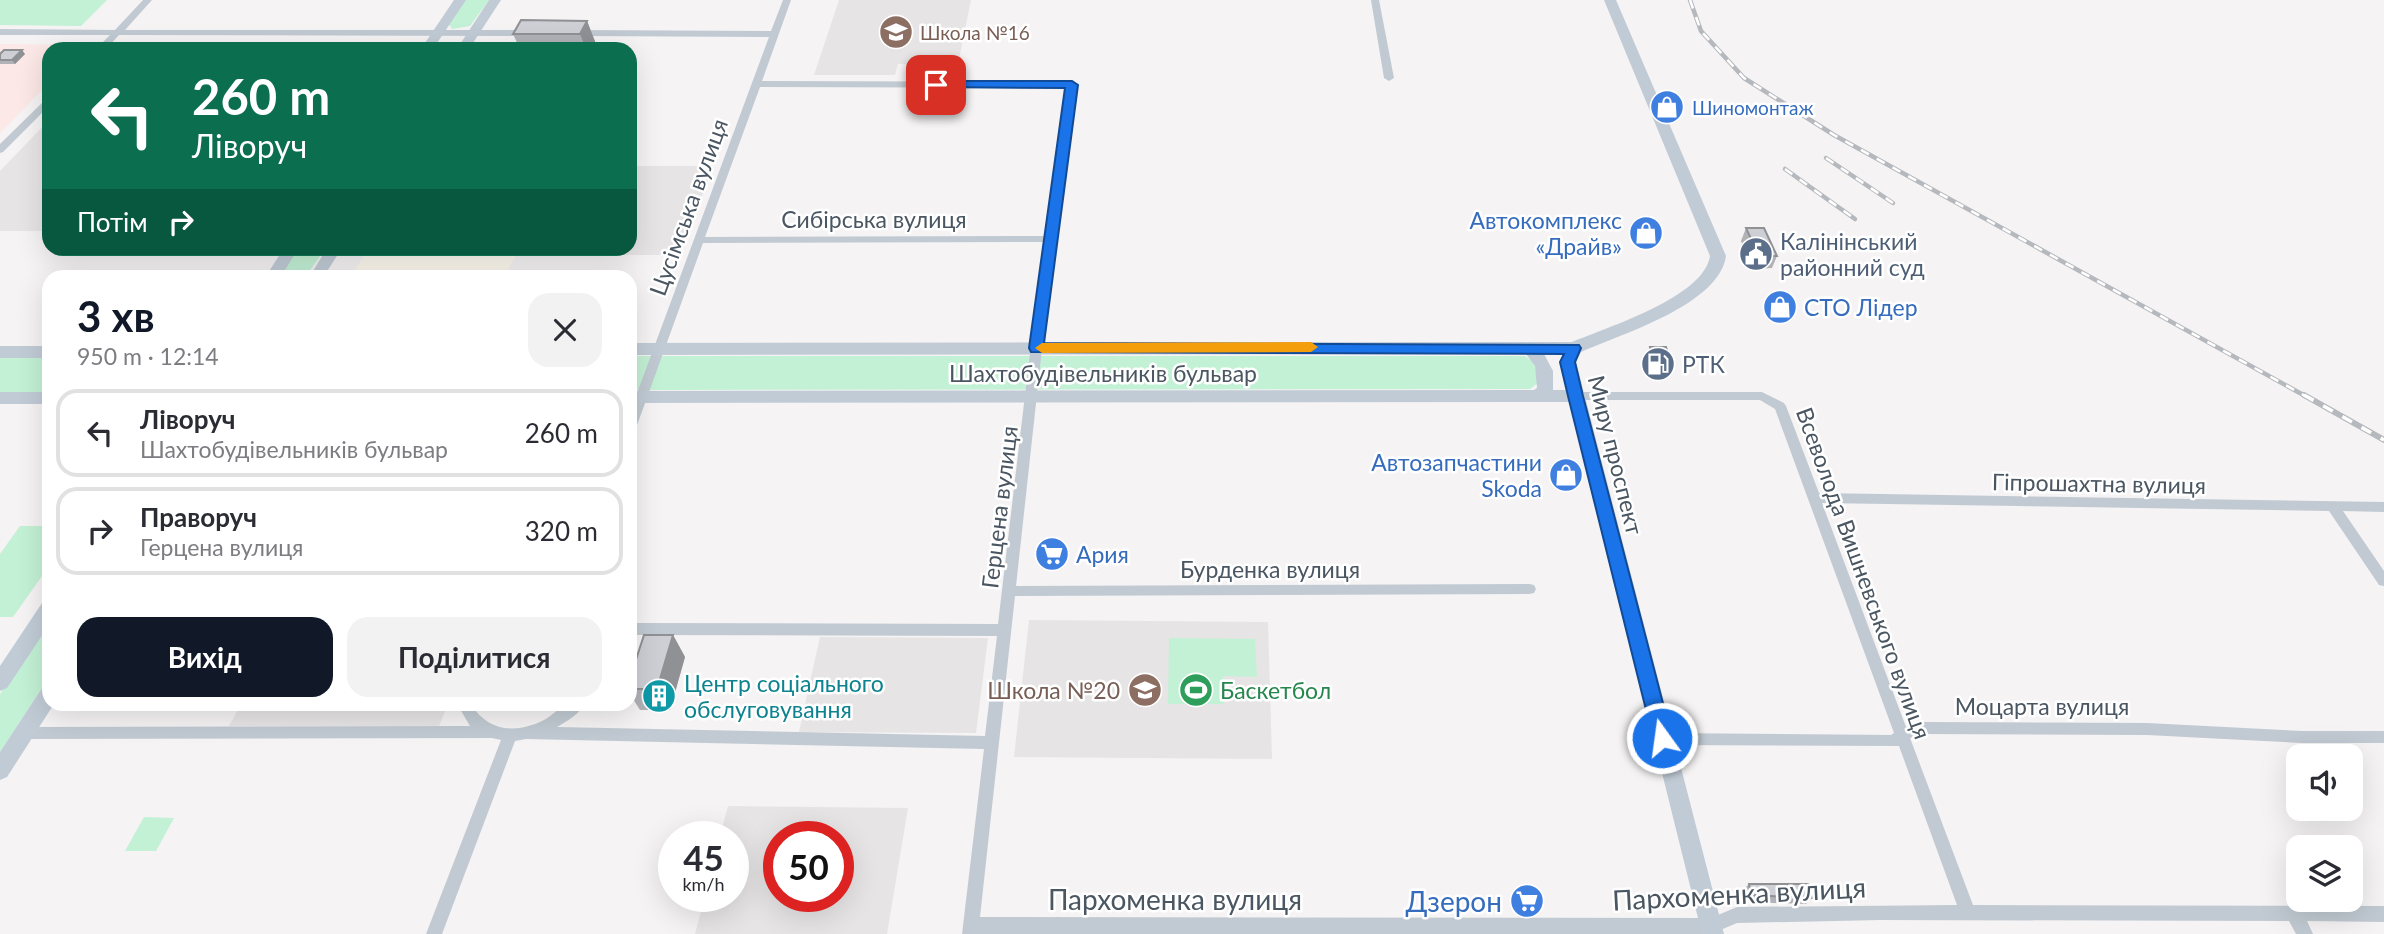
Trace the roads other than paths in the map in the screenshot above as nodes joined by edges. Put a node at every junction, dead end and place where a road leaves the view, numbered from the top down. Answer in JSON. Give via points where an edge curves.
{"nodes":[{"id":1,"x":148,"y":0,"type":"edge"},
{"id":2,"x":460,"y":0,"type":"edge"},
{"id":3,"x":495,"y":0,"type":"edge"},
{"id":4,"x":787,"y":0,"type":"edge"},
{"id":5,"x":1375,"y":0,"type":"edge"},
{"id":6,"x":1610,"y":0,"type":"edge"},
{"id":7,"x":0,"y":32,"type":"edge"},
{"id":8,"x":118,"y":32,"type":"junction"},
{"id":9,"x":438,"y":32,"type":"junction"},
{"id":10,"x":474,"y":32,"type":"junction"},
{"id":11,"x":542,"y":33,"type":"edge"},
{"id":12,"x":569,"y":33,"type":"edge"},
{"id":13,"x":775,"y":34,"type":"junction"},
{"id":14,"x":108,"y":42,"type":"edge"},
{"id":15,"x":432,"y":42,"type":"edge"},
{"id":16,"x":468,"y":42,"type":"edge"},
{"id":17,"x":1389,"y":78,"type":"dead end"},
{"id":18,"x":757,"y":84,"type":"junction"},
{"id":19,"x":42,"y":108,"type":"edge"},
{"id":20,"x":0,"y":150,"type":"edge"},
{"id":21,"x":1049,"y":239,"type":"junction"},
{"id":22,"x":699,"y":240,"type":"junction"},
{"id":23,"x":1528,"y":347,"type":"junction"},
{"id":24,"x":1036,"y":348,"type":"junction"},
{"id":25,"x":1574,"y":348,"type":"junction"},
{"id":26,"x":637,"y":349,"type":"edge"},
{"id":27,"x":660,"y":349,"type":"junction"},
{"id":28,"x":0,"y":352,"type":"edge"},
{"id":29,"x":42,"y":352,"type":"edge"},
{"id":30,"x":637,"y":395,"type":"edge"},
{"id":31,"x":1033,"y":396,"type":"junction"},
{"id":32,"x":1538,"y":396,"type":"junction"},
{"id":33,"x":1575,"y":396,"type":"junction"},
{"id":34,"x":637,"y":397,"type":"edge"},
{"id":35,"x":0,"y":398,"type":"edge"},
{"id":36,"x":42,"y":398,"type":"edge"},
{"id":37,"x":1814,"y":498,"type":"junction"},
{"id":38,"x":2333,"y":507,"type":"junction"},
{"id":39,"x":2384,"y":507,"type":"edge"},
{"id":40,"x":2384,"y":581,"type":"edge"},
{"id":41,"x":1529,"y":589,"type":"dead end"},
{"id":42,"x":1011,"y":592,"type":"junction"},
{"id":43,"x":42,"y":619,"type":"edge"},
{"id":44,"x":637,"y":629,"type":"edge"},
{"id":45,"x":1006,"y":630,"type":"junction"},
{"id":46,"x":0,"y":681,"type":"edge"},
{"id":47,"x":42,"y":705,"type":"edge"},
{"id":48,"x":467,"y":711,"type":"edge"},
{"id":49,"x":568,"y":711,"type":"edge"},
{"id":50,"x":490,"y":732,"type":"junction"},
{"id":51,"x":24,"y":733,"type":"junction"},
{"id":52,"x":528,"y":733,"type":"junction"},
{"id":53,"x":1900,"y":734,"type":"junction"},
{"id":54,"x":510,"y":735,"type":"junction"},
{"id":55,"x":682,"y":736,"type":"joint"},
{"id":56,"x":2384,"y":737,"type":"edge"},
{"id":57,"x":1662,"y":738,"type":"junction"},
{"id":58,"x":993,"y":743,"type":"junction"},
{"id":59,"x":0,"y":770,"type":"edge"},
{"id":60,"x":1967,"y":911,"type":"junction"},
{"id":61,"x":2294,"y":914,"type":"junction"},
{"id":62,"x":2384,"y":914,"type":"edge"},
{"id":63,"x":971,"y":929,"type":"edge"},
{"id":64,"x":1518,"y":930,"type":"edge"},
{"id":65,"x":1712,"y":930,"type":"edge"},
{"id":66,"x":434,"y":934,"type":"edge"},
{"id":67,"x":2305,"y":934,"type":"edge"}],
"edges":[{"from":1,"to":8,"type":"street"},
{"from":2,"to":9,"type":"main road"},
{"from":3,"to":10,"type":"main road"},
{"from":4,"to":13,"type":"street","name":"Цусімська вулиця"},
{"from":5,"to":17,"type":"street"},
{"from":6,"to":25,"type":"main road","name":"Миру проспект","via":[[1718,256],[1716,271],[1681,299]]},
{"from":7,"to":8,"type":"street"},
{"from":8,"to":9,"type":"street"},
{"from":8,"to":14,"type":"street"},
{"from":9,"to":10,"type":"street"},
{"from":9,"to":15,"type":"main road"},
{"from":10,"to":11,"type":"street"},
{"from":10,"to":16,"type":"main road"},
{"from":12,"to":13,"type":"street"},
{"from":13,"to":18,"type":"street","name":"Цусімська вулиця"},
{"from":18,"to":21,"type":"street","name":"Герцена вулиця","via":[[1072,85]]},
{"from":18,"to":22,"type":"street","name":"Цусімська вулиця"},
{"from":19,"to":20,"type":"street"},
{"from":21,"to":22,"type":"street","name":"Сибірська вулиця"},
{"from":21,"to":24,"type":"street","name":"Герцена вулиця"},
{"from":22,"to":27,"type":"street","name":"Цусімська вулиця"},
{"from":23,"to":24,"type":"main road","name":"Шахтобудівельників бульвар"},
{"from":23,"to":25,"type":"main road","name":"Шахтобудівельників бульвар"},
{"from":23,"to":32,"type":"main road","via":[[1538,354],[1546,382]]},
{"from":24,"to":27,"type":"main road","name":"Шахтобудівельників бульвар"},
{"from":24,"to":31,"type":"street","name":"Герцена вулиця"},
{"from":25,"to":33,"type":"main road","name":"Миру проспект","via":[[1568,362]]},
{"from":26,"to":27,"type":"main road","name":"Шахтобудівельників бульвар"},
{"from":27,"to":30,"type":"street","name":"Цусімська вулиця"},
{"from":28,"to":29,"type":"main road"},
{"from":31,"to":32,"type":"main road","name":"Шахтобудівельників бульвар"},
{"from":31,"to":34,"type":"main road","name":"Шахтобудівельників бульвар"},
{"from":31,"to":42,"type":"street","name":"Герцена вулиця"},
{"from":32,"to":33,"type":"main road","name":"Шахтобудівельників бульвар"},
{"from":33,"to":37,"type":"street","name":"Всеволода Вишневського вулиця","via":[[1773,399],[1780,406]]},
{"from":33,"to":57,"type":"main road","name":"Миру проспект"},
{"from":35,"to":36,"type":"main road"},
{"from":37,"to":38,"type":"street","name":"Гіпрошахтна вулиця"},
{"from":37,"to":53,"type":"street","name":"Всеволода Вишневського вулиця"},
{"from":38,"to":39,"type":"street","name":"Гіпрошахтна вулиця"},
{"from":38,"to":40,"type":"street"},
{"from":41,"to":42,"type":"street","name":"Бурденка вулиця"},
{"from":42,"to":45,"type":"street","name":"Герцена вулиця"},
{"from":43,"to":46,"type":"main road"},
{"from":44,"to":45,"type":"street"},
{"from":45,"to":58,"type":"street","name":"Герцена вулиця"},
{"from":47,"to":51,"type":"main road"},
{"from":48,"to":50,"type":"street"},
{"from":49,"to":52,"type":"street"},
{"from":50,"to":51,"type":"street"},
{"from":50,"to":54,"type":"street"},
{"from":51,"to":59,"type":"main road"},
{"from":52,"to":54,"type":"street"},
{"from":52,"to":55,"type":"street"},
{"from":53,"to":56,"type":"street","name":"Моцарта вулиця","via":[[1923,728],[2121,729]]},
{"from":53,"to":57,"type":"street","name":"Моцарта вулиця","via":[[1898,740],[1891,741]]},
{"from":53,"to":60,"type":"street","name":"Всеволода Вишневського вулиця"},
{"from":54,"to":66,"type":"street"},
{"from":55,"to":58,"type":"street"},
{"from":57,"to":65,"type":"main road","name":"Миру проспект"},
{"from":58,"to":63,"type":"street","name":"Герцена вулиця"},
{"from":60,"to":61,"type":"street","name":"Пархоменка вулиця"},
{"from":60,"to":65,"type":"street","name":"Пархоменка вулиця","via":[[1737,915]]},
{"from":61,"to":62,"type":"street","name":"Пархоменка вулиця"},
{"from":61,"to":67,"type":"street"},
{"from":63,"to":64,"type":"street","name":"Пархоменка вулиця"},
{"from":64,"to":65,"type":"street","name":"Пархоменка вулиця"}]}
